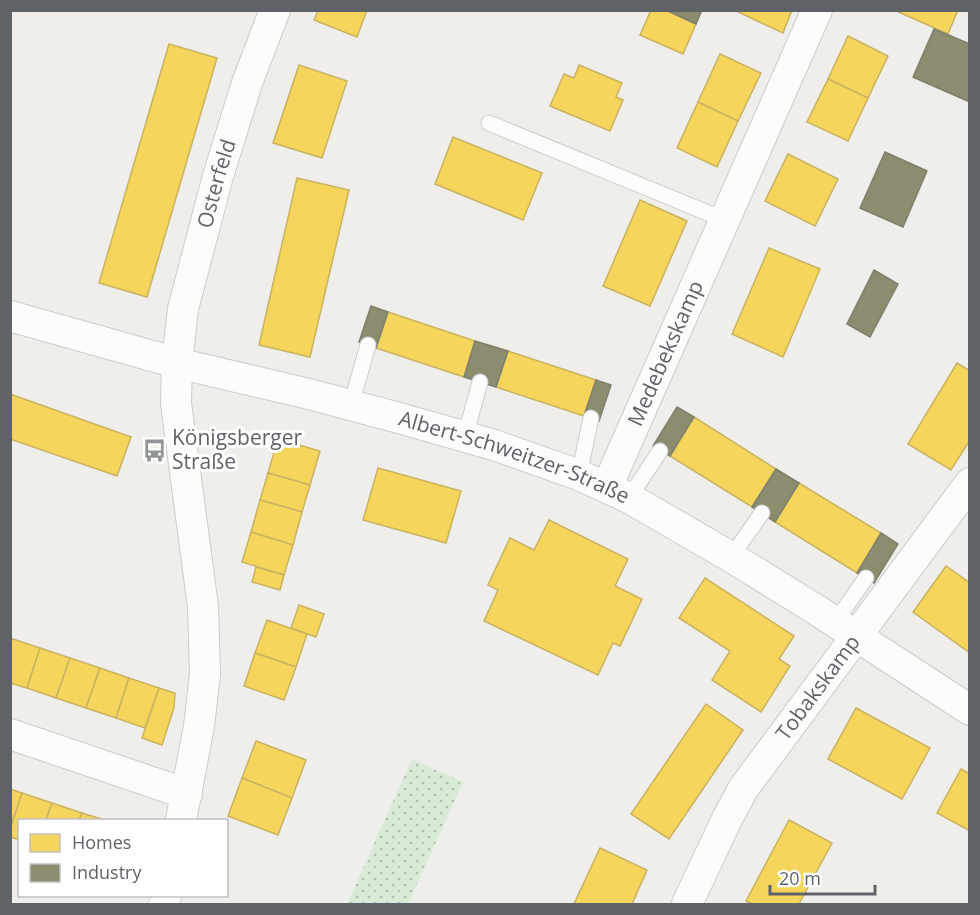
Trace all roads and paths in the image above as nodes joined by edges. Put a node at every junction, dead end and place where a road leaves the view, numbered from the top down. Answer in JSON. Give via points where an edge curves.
{"nodes":[{"id":1,"x":275,"y":10,"type":"edge"},
{"id":2,"x":817,"y":10,"type":"edge"},
{"id":3,"x":489,"y":123,"type":"dead end"},
{"id":4,"x":725,"y":220,"type":"junction"},
{"id":5,"x":10,"y":316,"type":"edge"},
{"id":6,"x":368,"y":345,"type":"dead end"},
{"id":7,"x":177,"y":363,"type":"junction"},
{"id":8,"x":480,"y":382,"type":"dead end"},
{"id":9,"x":351,"y":405,"type":"junction"},
{"id":10,"x":591,"y":418,"type":"dead end"},
{"id":11,"x":465,"y":437,"type":"junction"},
{"id":12,"x":660,"y":451,"type":"dead end"},
{"id":13,"x":579,"y":475,"type":"junction"},
{"id":14,"x":969,"y":483,"type":"edge"},
{"id":15,"x":618,"y":492,"type":"junction"},
{"id":16,"x":762,"y":513,"type":"dead end"},
{"id":17,"x":731,"y":557,"type":"junction"},
{"id":18,"x":866,"y":578,"type":"dead end"},
{"id":19,"x":846,"y":629,"type":"junction"},
{"id":20,"x":969,"y":710,"type":"edge"},
{"id":21,"x":10,"y":734,"type":"edge"},
{"id":22,"x":184,"y":807,"type":"edge"},
{"id":23,"x":687,"y":904,"type":"edge"}],
"edges":[{"from":1,"to":7,"type":"street","name":"Osterfeld","via":[[218,176],[183,309]]},
{"from":2,"to":4,"type":"street","name":"Medebekskamp"},
{"from":3,"to":4,"type":"lane"},
{"from":4,"to":15,"type":"street","name":"Medebekskamp"},
{"from":5,"to":7,"type":"street","name":"Albert-Schweitzer-Straße"},
{"from":6,"to":9,"type":"lane"},
{"from":7,"to":9,"type":"street","name":"Albert-Schweitzer-Straße"},
{"from":7,"to":22,"type":"street","via":[[176,403],[203,608],[205,674]]},
{"from":8,"to":11,"type":"lane"},
{"from":9,"to":11,"type":"street","name":"Albert-Schweitzer-Straße"},
{"from":10,"to":13,"type":"lane"},
{"from":11,"to":13,"type":"street","name":"Albert-Schweitzer-Straße"},
{"from":12,"to":15,"type":"lane"},
{"from":13,"to":15,"type":"street","name":"Albert-Schweitzer-Straße"},
{"from":14,"to":19,"type":"street","name":"Tobakskamp"},
{"from":15,"to":17,"type":"street","name":"Albert-Schweitzer-Straße"},
{"from":16,"to":17,"type":"lane"},
{"from":17,"to":19,"type":"street","name":"Albert-Schweitzer-Straße"},
{"from":18,"to":19,"type":"lane"},
{"from":19,"to":20,"type":"street","name":"Albert-Schweitzer-Straße"},
{"from":19,"to":23,"type":"street","name":"Tobakskamp","via":[[743,789]]},
{"from":21,"to":22,"type":"street"}]}
